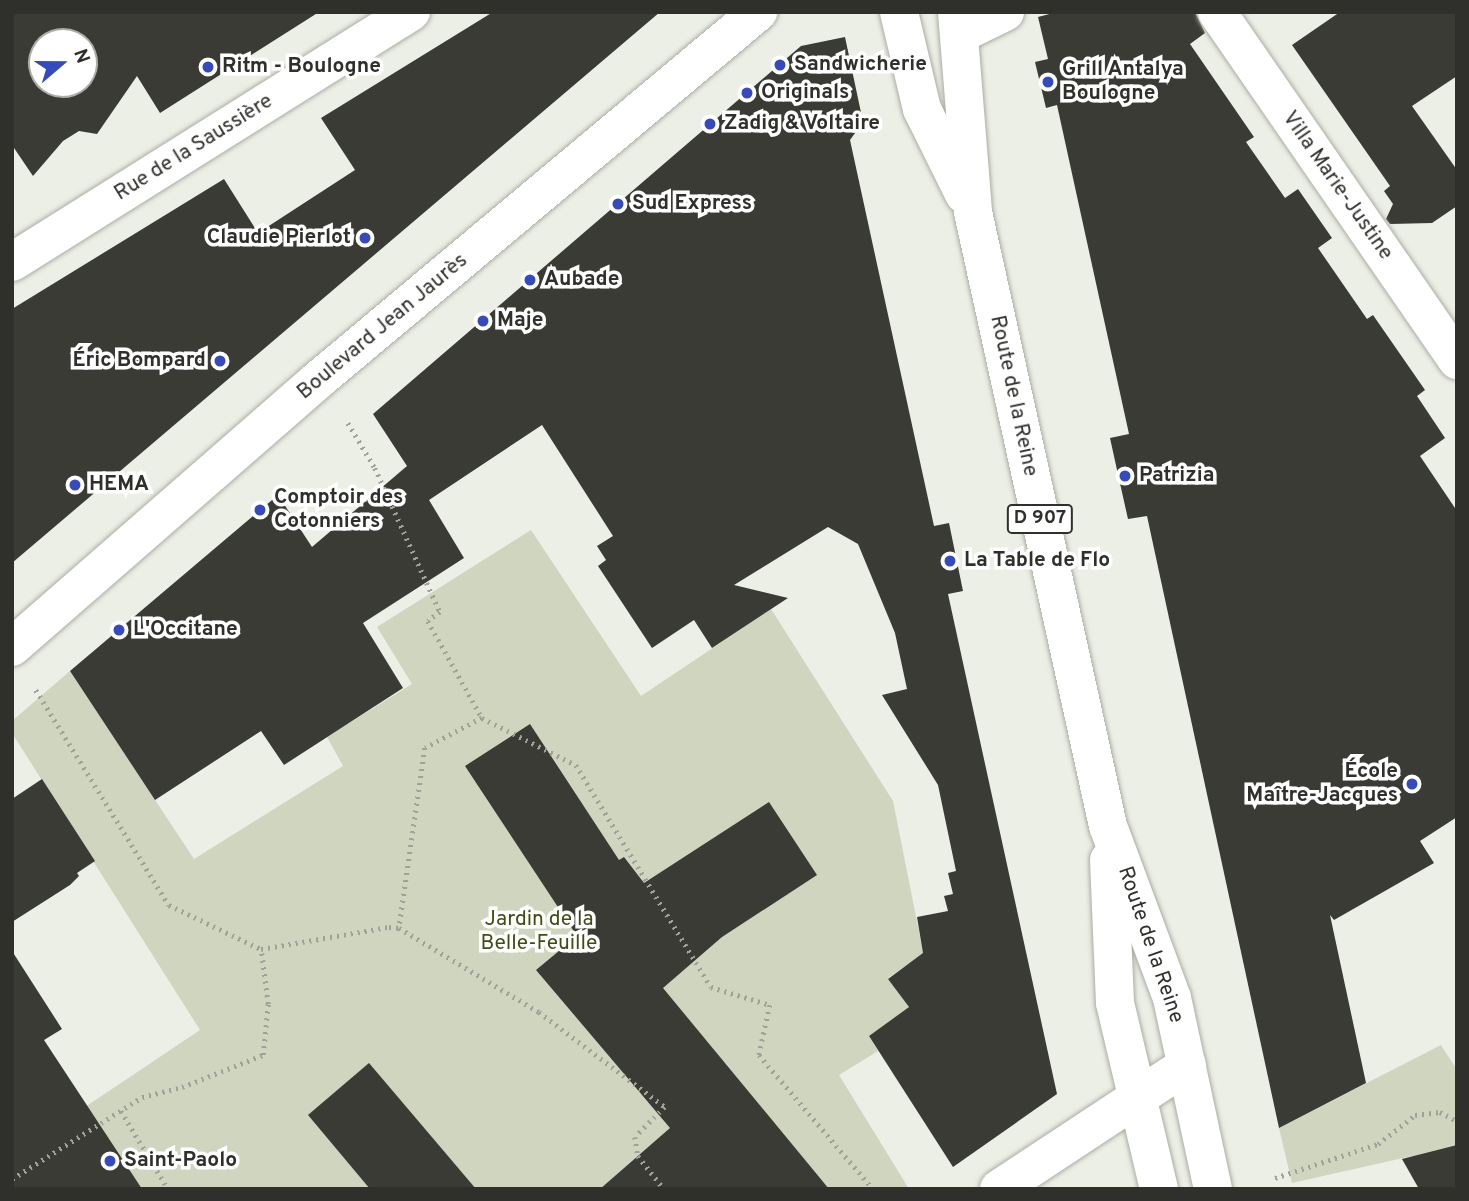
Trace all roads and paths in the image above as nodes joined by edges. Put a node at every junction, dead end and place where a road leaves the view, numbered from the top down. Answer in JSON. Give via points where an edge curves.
{"nodes":[{"id":1,"x":411,"y":12,"type":"edge"},
{"id":2,"x":758,"y":12,"type":"edge"},
{"id":3,"x":899,"y":12,"type":"edge"},
{"id":4,"x":1005,"y":12,"type":"edge"},
{"id":5,"x":1217,"y":12,"type":"edge"},
{"id":6,"x":959,"y":23,"type":"edge"},
{"id":7,"x":972,"y":212,"type":"junction"},
{"id":8,"x":12,"y":262,"type":"edge"},
{"id":9,"x":1457,"y":360,"type":"edge"},
{"id":10,"x":348,"y":424,"type":"dead end"},
{"id":11,"x":12,"y":647,"type":"edge"},
{"id":12,"x":36,"y":690,"type":"dead end"},
{"id":13,"x":482,"y":718,"type":"junction"},
{"id":14,"x":1108,"y":826,"type":"junction"},
{"id":15,"x":399,"y":928,"type":"junction"},
{"id":16,"x":261,"y":949,"type":"junction"},
{"id":17,"x":1187,"y":1065,"type":"junction"},
{"id":18,"x":1138,"y":1097,"type":"junction"},
{"id":19,"x":121,"y":1111,"type":"junction"},
{"id":20,"x":1457,"y":1121,"type":"edge"},
{"id":21,"x":1275,"y":1178,"type":"dead end"},
{"id":22,"x":12,"y":1179,"type":"edge"},
{"id":23,"x":168,"y":1189,"type":"edge"},
{"id":24,"x":664,"y":1189,"type":"edge"},
{"id":25,"x":873,"y":1189,"type":"edge"},
{"id":26,"x":999,"y":1189,"type":"edge"},
{"id":27,"x":1159,"y":1189,"type":"edge"},
{"id":28,"x":1213,"y":1189,"type":"edge"}],
"edges":[{"from":1,"to":8,"type":"main road","name":"Rue de la Saussière"},
{"from":2,"to":11,"type":"main road","name":"Boulevard Jean Jaurès","via":[[329,371]]},
{"from":3,"to":7,"type":"main road","name":"Route de la Reine","number":"D 907","via":[[922,108]]},
{"from":4,"to":6,"type":"main road"},
{"from":5,"to":9,"type":"main road","name":"Villa Marie-Justine"},
{"from":6,"to":7,"type":"main road","name":"Route de la Reine","number":"D 907"},
{"from":7,"to":14,"type":"main road","name":"Route de la Reine","number":"D 907"},
{"from":10,"to":13,"type":"path","via":[[375,468],[440,612],[428,621]]},
{"from":12,"to":16,"type":"path","via":[[169,905]]},
{"from":13,"to":15,"type":"path","via":[[425,748]]},
{"from":13,"to":25,"type":"path","via":[[576,765],[711,987],[770,1005],[759,1055]]},
{"from":14,"to":17,"type":"main road","name":"Route de la Reine","number":"D 907","via":[[1172,998]]},
{"from":14,"to":18,"type":"main road","name":"Route de la Reine","number":"D 907","via":[[1115,1003]]},
{"from":15,"to":16,"type":"path"},
{"from":15,"to":24,"type":"path","via":[[540,1012],[665,1107],[635,1137],[638,1156]]},
{"from":16,"to":19,"type":"path","via":[[268,1004],[264,1055],[183,1087],[142,1097]]},
{"from":17,"to":18,"type":"main road"},
{"from":17,"to":28,"type":"main road","name":"Route de la Reine","number":"D 907"},
{"from":18,"to":26,"type":"main road"},
{"from":18,"to":27,"type":"main road","name":"Route de la Reine","number":"D 907"},
{"from":19,"to":22,"type":"path"},
{"from":19,"to":23,"type":"path"},
{"from":20,"to":21,"type":"path","via":[[1440,1112],[1415,1115],[1378,1143]]}]}
